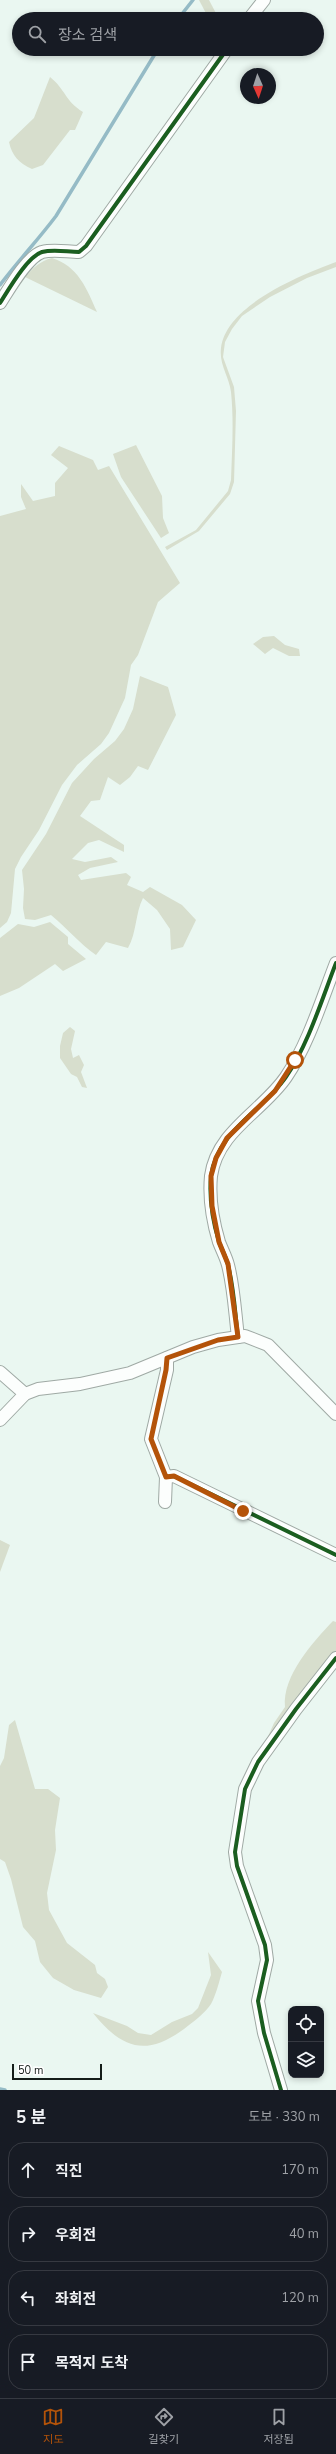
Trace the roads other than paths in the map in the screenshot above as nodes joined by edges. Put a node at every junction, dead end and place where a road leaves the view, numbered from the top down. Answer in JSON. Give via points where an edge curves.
{"nodes":[{"id":1,"x":264,"y":0,"type":"edge"},
{"id":2,"x":255,"y":12,"type":"edge"},
{"id":3,"x":222,"y":56,"type":"edge"},
{"id":4,"x":0,"y":303,"type":"edge"},
{"id":5,"x":336,"y":963,"type":"edge"},
{"id":6,"x":238,"y":1337,"type":"junction"},
{"id":7,"x":167,"y":1358,"type":"junction"},
{"id":8,"x":0,"y":1372,"type":"edge"},
{"id":9,"x":25,"y":1394,"type":"junction"},
{"id":10,"x":336,"y":1414,"type":"edge"},
{"id":11,"x":0,"y":1420,"type":"edge"},
{"id":12,"x":166,"y":1477,"type":"junction"},
{"id":13,"x":165,"y":1502,"type":"dead end"},
{"id":14,"x":336,"y":1555,"type":"edge"},
{"id":15,"x":336,"y":1658,"type":"edge"},
{"id":16,"x":281,"y":2090,"type":"edge"}],
"edges":[{"from":1,"to":2,"type":"street"},
{"from":3,"to":4,"type":"street","via":[[86,246],[79,252],[57,250],[40,253],[30,260]]},
{"from":5,"to":6,"type":"street","via":[[287,1076],[227,1138],[216,1158],[211,1176],[212,1206],[219,1242],[228,1264]]},
{"from":6,"to":7,"type":"street","via":[[218,1340]]},
{"from":6,"to":10,"type":"street","via":[[245,1336],[268,1345]]},
{"from":7,"to":9,"type":"street","via":[[130,1373],[80,1384],[38,1389]]},
{"from":7,"to":12,"type":"street","via":[[151,1439]]},
{"from":8,"to":9,"type":"street"},
{"from":9,"to":11,"type":"street"},
{"from":12,"to":13,"type":"street"},
{"from":12,"to":14,"type":"street","via":[[174,1476]]},
{"from":15,"to":16,"type":"street","via":[[258,1762],[245,1789],[235,1852],[237,1866],[265,1945],[267,1960],[258,2001],[264,2033]]}]}
